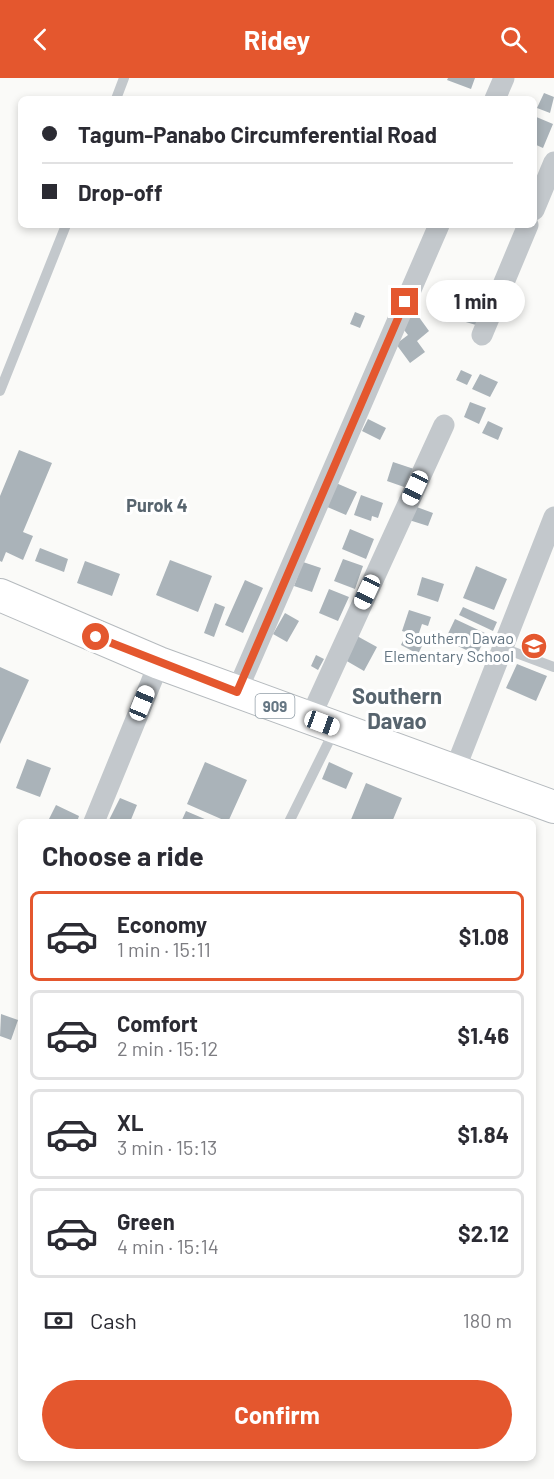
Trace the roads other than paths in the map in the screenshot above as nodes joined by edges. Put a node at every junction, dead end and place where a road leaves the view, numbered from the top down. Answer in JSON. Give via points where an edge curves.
{"nodes":[{"id":1,"x":124,"y":78,"type":"edge"},
{"id":2,"x":504,"y":78,"type":"edge"},
{"id":3,"x":117,"y":96,"type":"edge"},
{"id":4,"x":496,"y":96,"type":"edge"},
{"id":5,"x":554,"y":162,"type":"edge"},
{"id":6,"x":537,"y":203,"type":"edge"},
{"id":7,"x":65,"y":228,"type":"edge"},
{"id":8,"x":438,"y":228,"type":"edge"},
{"id":9,"x":527,"y":228,"type":"edge"},
{"id":10,"x":482,"y":335,"type":"dead end"},
{"id":11,"x":0,"y":391,"type":"edge"},
{"id":12,"x":444,"y":425,"type":"dead end"},
{"id":13,"x":554,"y":517,"type":"edge"},
{"id":14,"x":0,"y":595,"type":"edge"},
{"id":15,"x":503,"y":648,"type":"junction"},
{"id":16,"x":159,"y":663,"type":"junction"},
{"id":17,"x":554,"y":667,"type":"edge"},
{"id":18,"x":237,"y":692,"type":"junction"},
{"id":19,"x":323,"y":723,"type":"junction"},
{"id":20,"x":454,"y":772,"type":"junction"},
{"id":21,"x":554,"y":807,"type":"edge"},
{"id":22,"x":95,"y":819,"type":"edge"},
{"id":23,"x":290,"y":819,"type":"edge"}],
"edges":[{"from":1,"to":3,"type":"lane"},
{"from":2,"to":4,"type":"street"},
{"from":5,"to":6,"type":"street"},
{"from":7,"to":11,"type":"lane"},
{"from":8,"to":18,"type":"street"},
{"from":9,"to":10,"type":"street"},
{"from":12,"to":19,"type":"street"},
{"from":13,"to":15,"type":"street"},
{"from":14,"to":16,"type":"main road","number":"909"},
{"from":15,"to":17,"type":"lane"},
{"from":15,"to":20,"type":"street"},
{"from":16,"to":18,"type":"main road","number":"909"},
{"from":16,"to":22,"type":"street"},
{"from":18,"to":19,"type":"main road","number":"909"},
{"from":19,"to":20,"type":"main road","number":"909"},
{"from":19,"to":23,"type":"lane"},
{"from":20,"to":21,"type":"main road","number":"909"}]}
